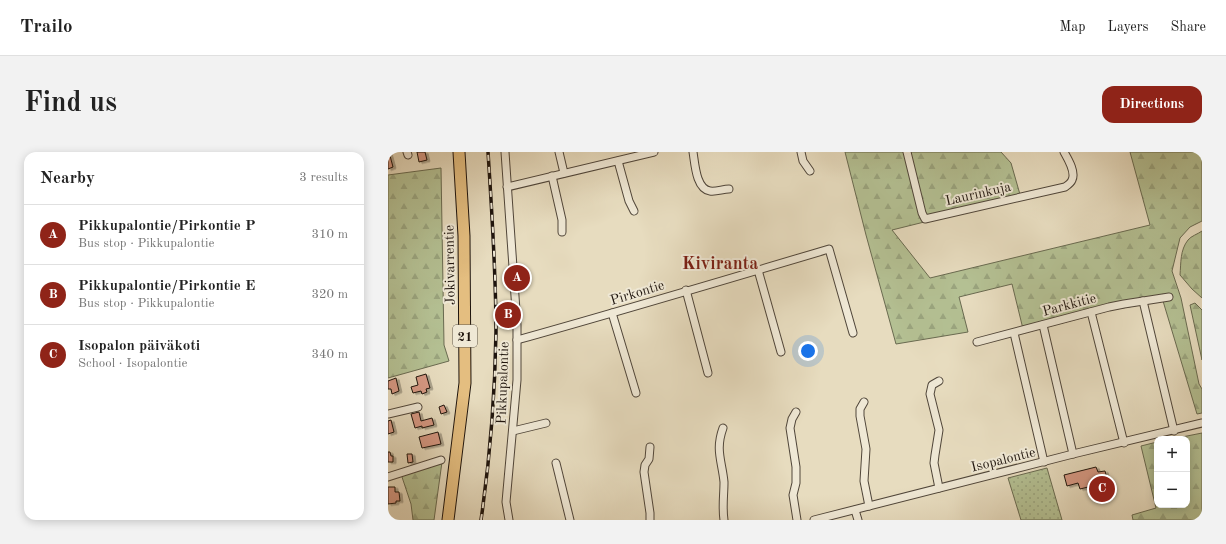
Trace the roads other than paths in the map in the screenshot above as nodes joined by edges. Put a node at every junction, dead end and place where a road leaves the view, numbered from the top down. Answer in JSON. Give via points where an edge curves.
{"nodes":[{"id":1,"x":459,"y":152,"type":"edge"},
{"id":2,"x":505,"y":152,"type":"edge"},
{"id":3,"x":559,"y":152,"type":"edge"},
{"id":4,"x":654,"y":152,"type":"edge"},
{"id":5,"x":693,"y":152,"type":"edge"},
{"id":6,"x":800,"y":152,"type":"edge"},
{"id":7,"x":907,"y":152,"type":"edge"},
{"id":8,"x":1064,"y":152,"type":"edge"},
{"id":9,"x":644,"y":153,"type":"edge"},
{"id":10,"x":618,"y":161,"type":"junction"},
{"id":11,"x":810,"y":171,"type":"dead end"},
{"id":12,"x":564,"y":173,"type":"junction"},
{"id":13,"x":552,"y":176,"type":"junction"},
{"id":14,"x":507,"y":187,"type":"junction"},
{"id":15,"x":729,"y":189,"type":"dead end"},
{"id":16,"x":634,"y":211,"type":"dead end"},
{"id":17,"x":562,"y":232,"type":"dead end"},
{"id":18,"x":758,"y":270,"type":"junction"},
{"id":19,"x":686,"y":290,"type":"junction"},
{"id":20,"x":1169,"y":297,"type":"dead end"},
{"id":21,"x":1143,"y":301,"type":"junction"},
{"id":22,"x":1091,"y":312,"type":"junction"},
{"id":23,"x":612,"y":313,"type":"junction"},
{"id":24,"x":1043,"y":325,"type":"junction"},
{"id":25,"x":853,"y":332,"type":"dead end"},
{"id":26,"x":1014,"y":333,"type":"junction"},
{"id":27,"x":517,"y":340,"type":"junction"},
{"id":28,"x":977,"y":342,"type":"dead end"},
{"id":29,"x":781,"y":352,"type":"dead end"},
{"id":30,"x":708,"y":373,"type":"dead end"},
{"id":31,"x":939,"y":381,"type":"dead end"},
{"id":32,"x":636,"y":393,"type":"dead end"},
{"id":33,"x":864,"y":402,"type":"dead end"},
{"id":34,"x":418,"y":407,"type":"dead end"},
{"id":35,"x":796,"y":412,"type":"dead end"},
{"id":36,"x":388,"y":414,"type":"edge"},
{"id":37,"x":546,"y":423,"type":"dead end"},
{"id":38,"x":1200,"y":424,"type":"edge"},
{"id":39,"x":723,"y":428,"type":"dead end"},
{"id":40,"x":513,"y":431,"type":"junction"},
{"id":41,"x":1174,"y":431,"type":"junction"},
{"id":42,"x":1124,"y":443,"type":"junction"},
{"id":43,"x":650,"y":447,"type":"dead end"},
{"id":44,"x":1073,"y":454,"type":"junction"},
{"id":45,"x":441,"y":460,"type":"dead end"},
{"id":46,"x":1044,"y":462,"type":"junction"},
{"id":47,"x":556,"y":463,"type":"dead end"},
{"id":48,"x":388,"y":477,"type":"edge"},
{"id":49,"x":940,"y":488,"type":"junction"},
{"id":50,"x":869,"y":506,"type":"junction"},
{"id":51,"x":854,"y":510,"type":"junction"},
{"id":52,"x":448,"y":520,"type":"edge"},
{"id":53,"x":509,"y":520,"type":"edge"},
{"id":54,"x":570,"y":520,"type":"edge"},
{"id":55,"x":650,"y":520,"type":"edge"},
{"id":56,"x":724,"y":520,"type":"edge"},
{"id":57,"x":797,"y":520,"type":"edge"},
{"id":58,"x":814,"y":520,"type":"edge"},
{"id":59,"x":858,"y":520,"type":"edge"}],
"edges":[{"from":1,"to":52,"type":"highway","name":"Jokivarrentie","number":"21","via":[[464,236],[465,384]]},
{"from":2,"to":14,"type":"street","name":"Pikkupalontie"},
{"from":3,"to":12,"type":"street"},
{"from":4,"to":9,"type":"street"},
{"from":5,"to":15,"type":"street","via":[[703,188],[710,191]]},
{"from":6,"to":11,"type":"street"},
{"from":7,"to":8,"type":"street","name":"Laurinkuja","via":[[925,219],[1065,187],[1070,184],[1073,175]]},
{"from":9,"to":10,"type":"street"},
{"from":10,"to":12,"type":"street"},
{"from":10,"to":16,"type":"street"},
{"from":12,"to":13,"type":"street"},
{"from":13,"to":14,"type":"street"},
{"from":13,"to":17,"type":"street","via":[[562,220]]},
{"from":14,"to":27,"type":"street","name":"Pikkupalontie"},
{"from":18,"to":19,"type":"street","name":"Pirkontie"},
{"from":18,"to":25,"type":"street","name":"Pirkontie","via":[[829,248]]},
{"from":18,"to":29,"type":"street"},
{"from":19,"to":23,"type":"street","name":"Pirkontie"},
{"from":19,"to":30,"type":"street"},
{"from":20,"to":21,"type":"street","name":"Parkkitie"},
{"from":21,"to":22,"type":"street","name":"Parkkitie"},
{"from":21,"to":41,"type":"street"},
{"from":22,"to":24,"type":"street","name":"Parkkitie"},
{"from":22,"to":42,"type":"street"},
{"from":23,"to":27,"type":"street","name":"Pirkontie"},
{"from":23,"to":32,"type":"street"},
{"from":24,"to":26,"type":"street","name":"Parkkitie"},
{"from":24,"to":44,"type":"street"},
{"from":26,"to":28,"type":"street","name":"Parkkitie"},
{"from":26,"to":46,"type":"street"},
{"from":27,"to":40,"type":"street","name":"Pikkupalontie"},
{"from":31,"to":49,"type":"street","via":[[932,385],[930,394],[939,430],[934,463]]},
{"from":33,"to":50,"type":"street","via":[[860,416],[866,449],[864,480]]},
{"from":34,"to":36,"type":"street"},
{"from":35,"to":57,"type":"street","via":[[790,428],[796,467],[793,495]]},
{"from":37,"to":40,"type":"street"},
{"from":38,"to":41,"type":"street","name":"Isopalontie"},
{"from":39,"to":56,"type":"street","via":[[719,449],[724,480]]},
{"from":40,"to":53,"type":"street","name":"Pikkupalontie","via":[[506,502]]},
{"from":41,"to":42,"type":"street","name":"Isopalontie"},
{"from":42,"to":44,"type":"street","name":"Isopalontie"},
{"from":43,"to":55,"type":"street","via":[[650,459],[645,465],[644,472]]},
{"from":44,"to":46,"type":"street","name":"Isopalontie"},
{"from":45,"to":48,"type":"street"},
{"from":46,"to":49,"type":"street","name":"Isopalontie"},
{"from":47,"to":54,"type":"street"},
{"from":49,"to":50,"type":"street","name":"Isopalontie"},
{"from":50,"to":51,"type":"street","name":"Isopalontie"},
{"from":51,"to":58,"type":"street","name":"Isopalontie"},
{"from":51,"to":59,"type":"street"}]}
